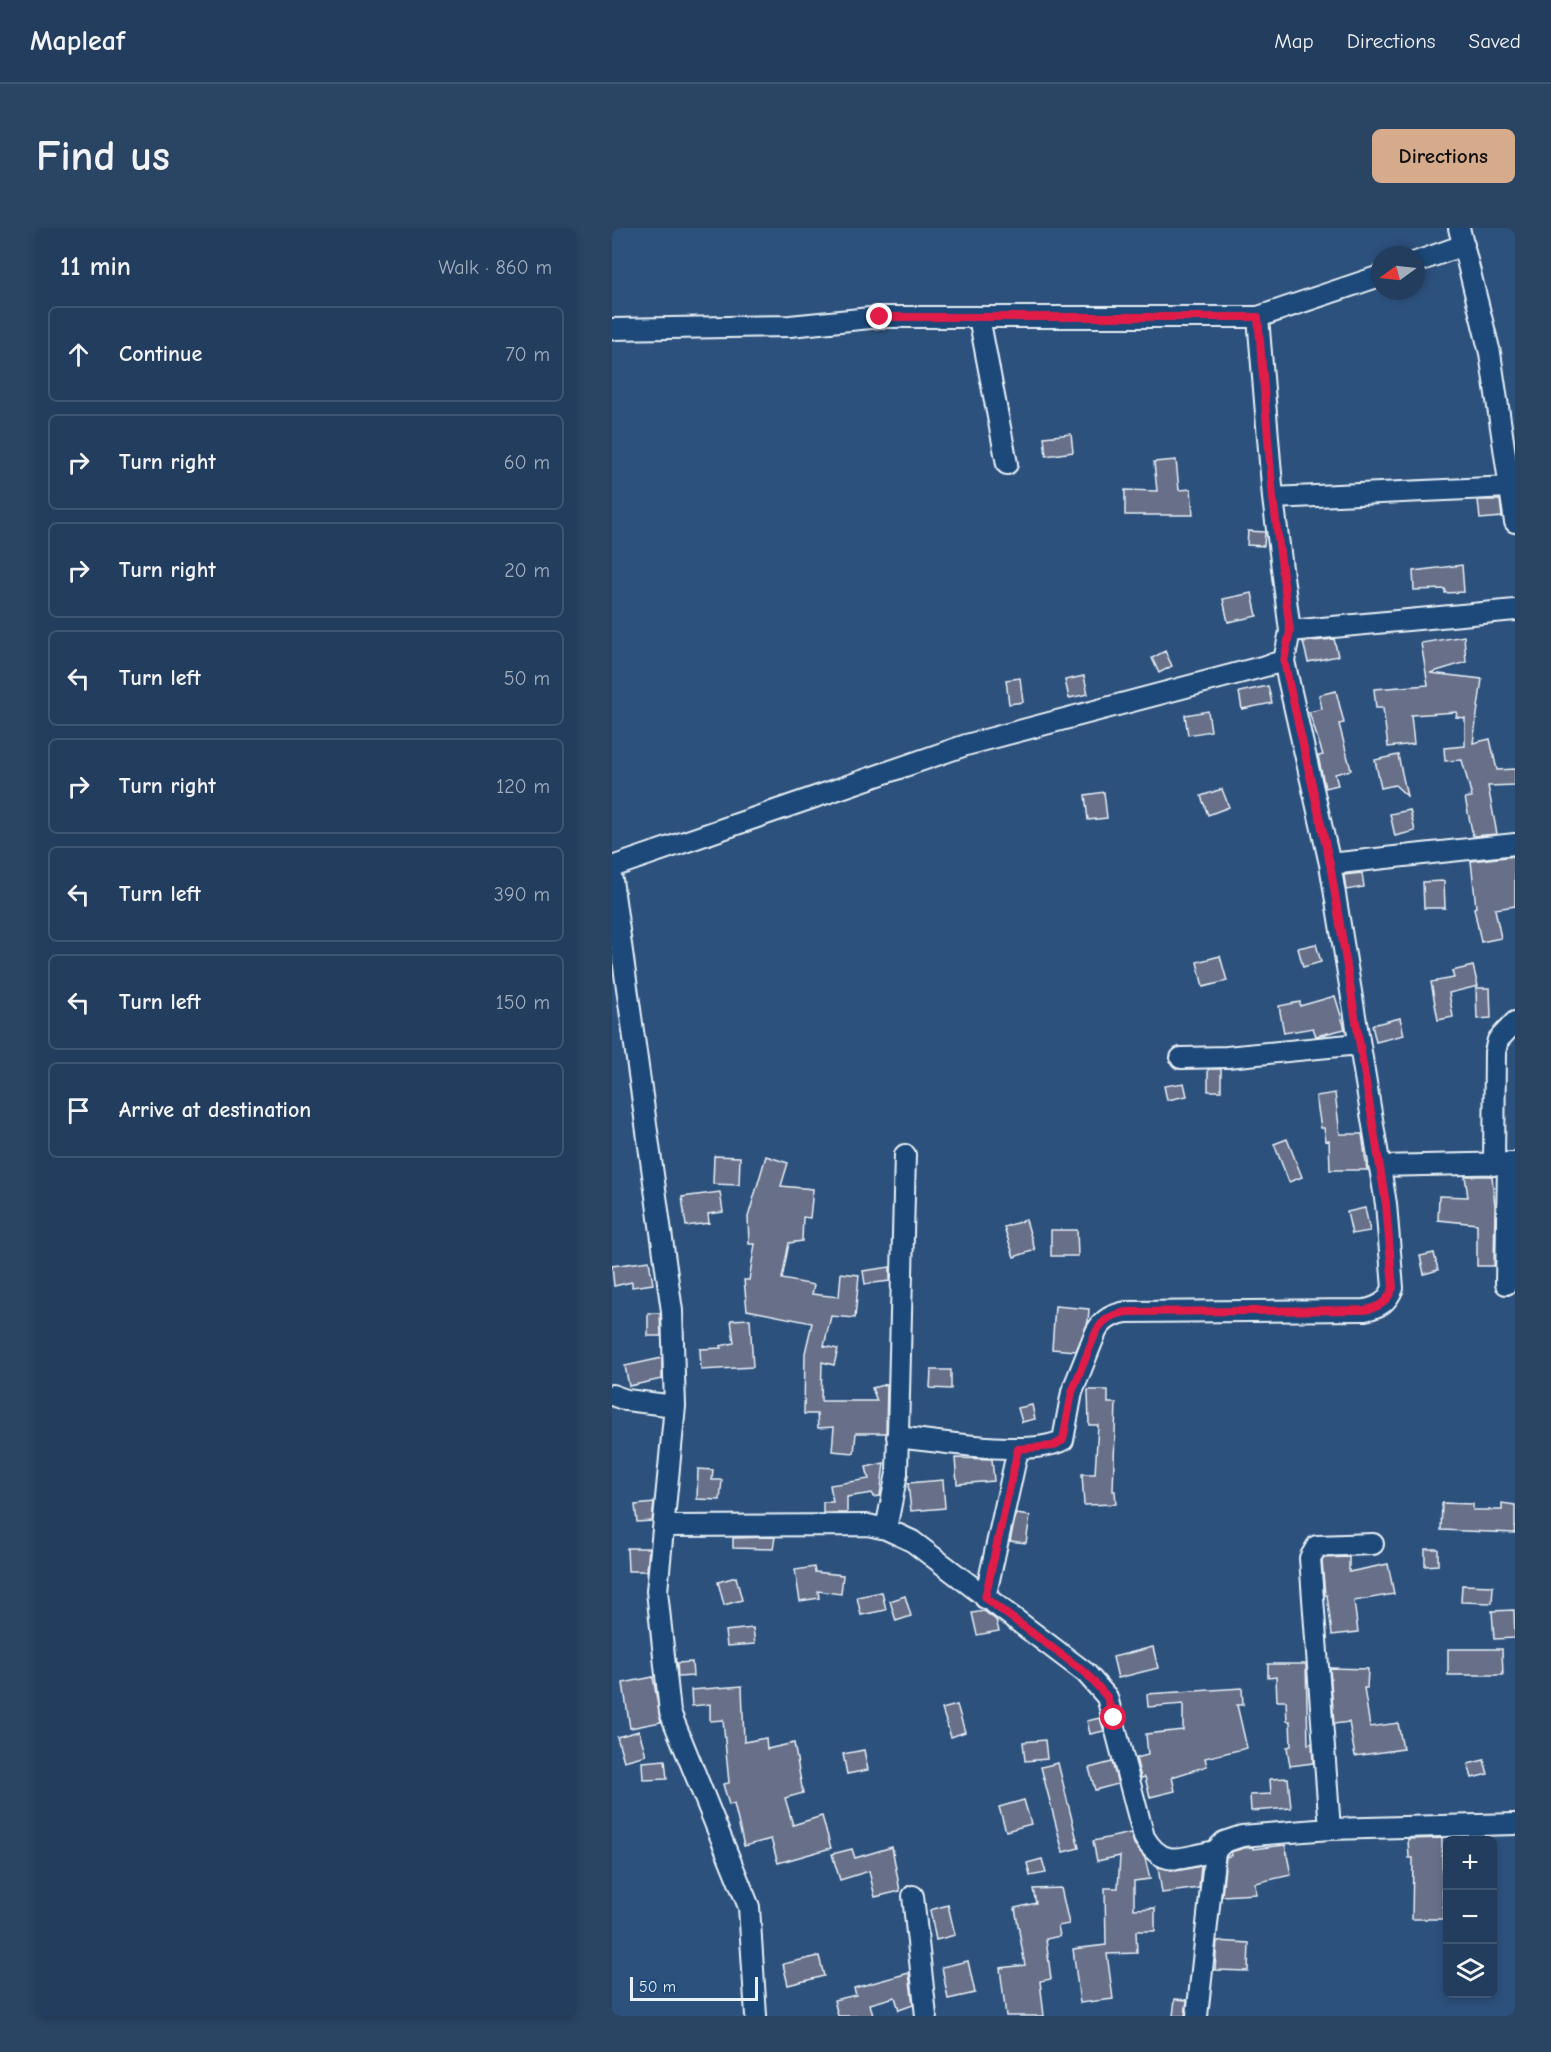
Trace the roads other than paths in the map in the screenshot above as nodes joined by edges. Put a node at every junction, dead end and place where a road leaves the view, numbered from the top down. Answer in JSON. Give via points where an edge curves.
{"nodes":[{"id":1,"x":1461,"y":237,"type":"edge"},
{"id":2,"x":1425,"y":257,"type":"edge"},
{"id":3,"x":1371,"y":279,"type":"edge"},
{"id":4,"x":979,"y":317,"type":"junction"},
{"id":5,"x":1258,"y":317,"type":"junction"},
{"id":6,"x":612,"y":329,"type":"edge"},
{"id":7,"x":1007,"y":464,"type":"dead end"},
{"id":8,"x":1510,"y":487,"type":"junction"},
{"id":9,"x":1273,"y":498,"type":"junction"},
{"id":10,"x":1515,"y":522,"type":"edge"},
{"id":11,"x":1515,"y":610,"type":"edge"},
{"id":12,"x":1290,"y":631,"type":"junction"},
{"id":13,"x":1284,"y":661,"type":"junction"},
{"id":14,"x":1515,"y":844,"type":"edge"},
{"id":15,"x":1330,"y":864,"type":"junction"},
{"id":16,"x":612,"y":867,"type":"edge"},
{"id":17,"x":612,"y":880,"type":"edge"},
{"id":18,"x":1515,"y":1022,"type":"edge"},
{"id":19,"x":1359,"y":1044,"type":"junction"},
{"id":20,"x":1181,"y":1058,"type":"dead end"},
{"id":21,"x":905,"y":1155,"type":"dead end"},
{"id":22,"x":1506,"y":1164,"type":"edge"},
{"id":23,"x":1379,"y":1166,"type":"junction"},
{"id":24,"x":1506,"y":1284,"type":"dead end"},
{"id":25,"x":612,"y":1395,"type":"edge"},
{"id":26,"x":675,"y":1406,"type":"junction"},
{"id":27,"x":897,"y":1437,"type":"junction"},
{"id":28,"x":1018,"y":1449,"type":"junction"},
{"id":29,"x":664,"y":1526,"type":"junction"},
{"id":30,"x":886,"y":1529,"type":"junction"},
{"id":31,"x":1373,"y":1545,"type":"dead end"},
{"id":32,"x":985,"y":1598,"type":"junction"},
{"id":33,"x":1515,"y":1824,"type":"edge"},
{"id":34,"x":1330,"y":1829,"type":"junction"},
{"id":35,"x":1215,"y":1851,"type":"junction"},
{"id":36,"x":913,"y":1896,"type":"dead end"},
{"id":37,"x":756,"y":2016,"type":"edge"},
{"id":38,"x":926,"y":2016,"type":"edge"},
{"id":39,"x":1197,"y":2016,"type":"edge"}],
"edges":[{"from":1,"to":2,"type":"street"},
{"from":1,"to":8,"type":"street","via":[[1490,353]]},
{"from":3,"to":5,"type":"street"},
{"from":4,"to":5,"type":"street"},
{"from":4,"to":6,"type":"street","via":[[880,317],[790,326]]},
{"from":4,"to":7,"type":"street"},
{"from":5,"to":9,"type":"street"},
{"from":8,"to":9,"type":"street"},
{"from":8,"to":10,"type":"street"},
{"from":9,"to":12,"type":"street"},
{"from":11,"to":12,"type":"street"},
{"from":12,"to":13,"type":"street"},
{"from":13,"to":15,"type":"street"},
{"from":13,"to":16,"type":"street","via":[[966,745]]},
{"from":14,"to":15,"type":"street"},
{"from":15,"to":19,"type":"street"},
{"from":17,"to":26,"type":"street","via":[[672,1311]]},
{"from":18,"to":22,"type":"street","via":[[1498,1040],[1495,1052]]},
{"from":19,"to":20,"type":"street"},
{"from":19,"to":23,"type":"street"},
{"from":21,"to":27,"type":"street"},
{"from":22,"to":23,"type":"street"},
{"from":22,"to":24,"type":"street"},
{"from":23,"to":28,"type":"street","via":[[1393,1276],[1388,1300],[1365,1310],[1126,1312],[1110,1316],[1096,1332],[1072,1392],[1063,1440],[1053,1446]]},
{"from":25,"to":26,"type":"street"},
{"from":26,"to":29,"type":"street"},
{"from":27,"to":28,"type":"street"},
{"from":27,"to":30,"type":"street","via":[[897,1473]]},
{"from":28,"to":32,"type":"street"},
{"from":29,"to":30,"type":"street","via":[[818,1524]]},
{"from":29,"to":37,"type":"street","via":[[657,1591],[670,1712],[749,1906]]},
{"from":30,"to":32,"type":"street","via":[[912,1541]]},
{"from":31,"to":34,"type":"street","via":[[1320,1546],[1311,1553]]},
{"from":32,"to":35,"type":"street","via":[[1086,1673],[1107,1697],[1144,1837],[1153,1852],[1172,1859]]},
{"from":33,"to":34,"type":"street"},
{"from":34,"to":35,"type":"street","via":[[1242,1836],[1224,1842]]},
{"from":35,"to":39,"type":"street"},
{"from":36,"to":38,"type":"street"}]}
